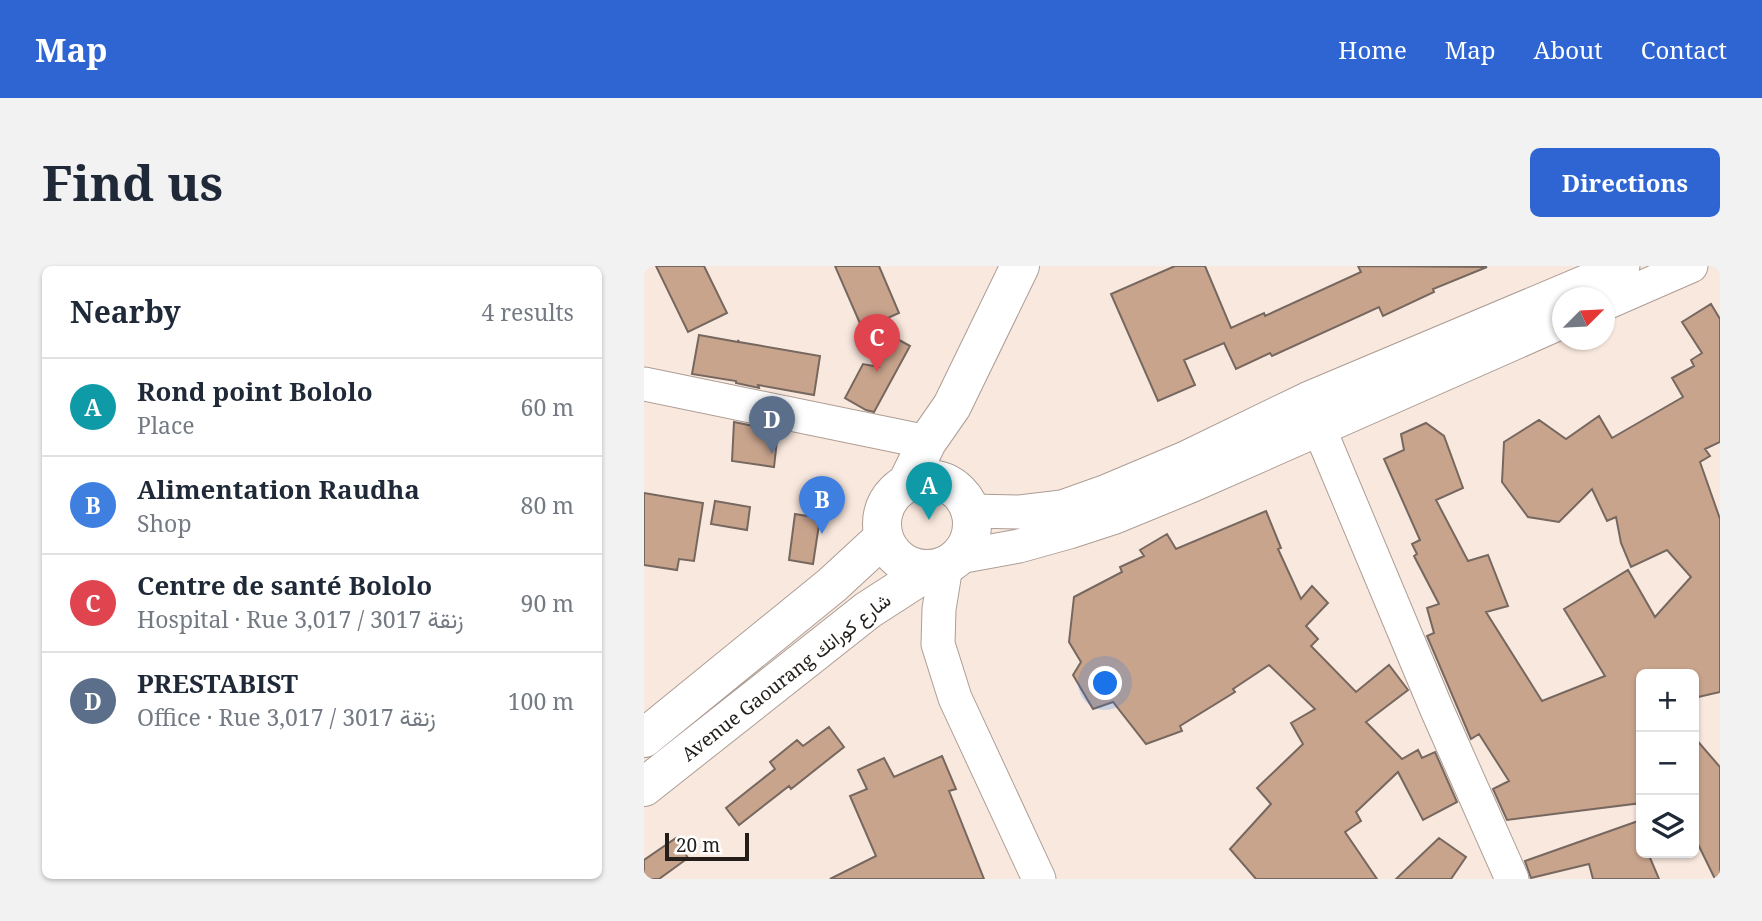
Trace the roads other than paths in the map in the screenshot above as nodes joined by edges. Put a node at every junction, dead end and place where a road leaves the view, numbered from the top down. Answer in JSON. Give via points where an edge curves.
{"nodes":[{"id":1,"x":1020,"y":266,"type":"edge"},
{"id":2,"x":1691,"y":266,"type":"edge"},
{"id":3,"x":1616,"y":267,"type":"edge"},
{"id":4,"x":1615,"y":300,"type":"edge"},
{"id":5,"x":1552,"y":327,"type":"edge"},
{"id":6,"x":644,"y":384,"type":"edge"},
{"id":7,"x":952,"y":406,"type":"junction"},
{"id":8,"x":1319,"y":428,"type":"junction"},
{"id":9,"x":927,"y":442,"type":"junction"},
{"id":10,"x":907,"y":482,"type":"junction"},
{"id":11,"x":962,"y":498,"type":"junction"},
{"id":12,"x":884,"y":537,"type":"junction"},
{"id":13,"x":945,"y":564,"type":"junction"},
{"id":14,"x":644,"y":738,"type":"edge"},
{"id":15,"x":644,"y":786,"type":"edge"},
{"id":16,"x":1039,"y":879,"type":"edge"},
{"id":17,"x":1512,"y":879,"type":"edge"}],
"edges":[{"from":1,"to":7,"type":"main road"},
{"from":2,"to":4,"type":"street"},
{"from":3,"to":11,"type":"street","via":[[1062,507],[1020,512]]},
{"from":5,"to":8,"type":"street"},
{"from":6,"to":9,"type":"street"},
{"from":7,"to":9,"type":"main road"},
{"from":7,"to":11,"type":"main road"},
{"from":8,"to":13,"type":"street","via":[[1115,517]]},
{"from":8,"to":17,"type":"street"},
{"from":9,"to":10,"type":"main road"},
{"from":10,"to":11,"type":"main road","via":[[937,479]]},
{"from":10,"to":12,"type":"main road","via":[[885,505]]},
{"from":11,"to":13,"type":"main road","via":[[973,528],[969,544]]},
{"from":12,"to":13,"type":"main road","via":[[890,550],[915,568]]},
{"from":12,"to":14,"type":"main road","name":"Avenue Gaourang شارع كورانك"},
{"from":13,"to":15,"type":"main road","name":"Avenue Gaourang شارع كورانك","via":[[868,610]]},
{"from":13,"to":16,"type":"street","via":[[938,644],[954,698]]}]}
